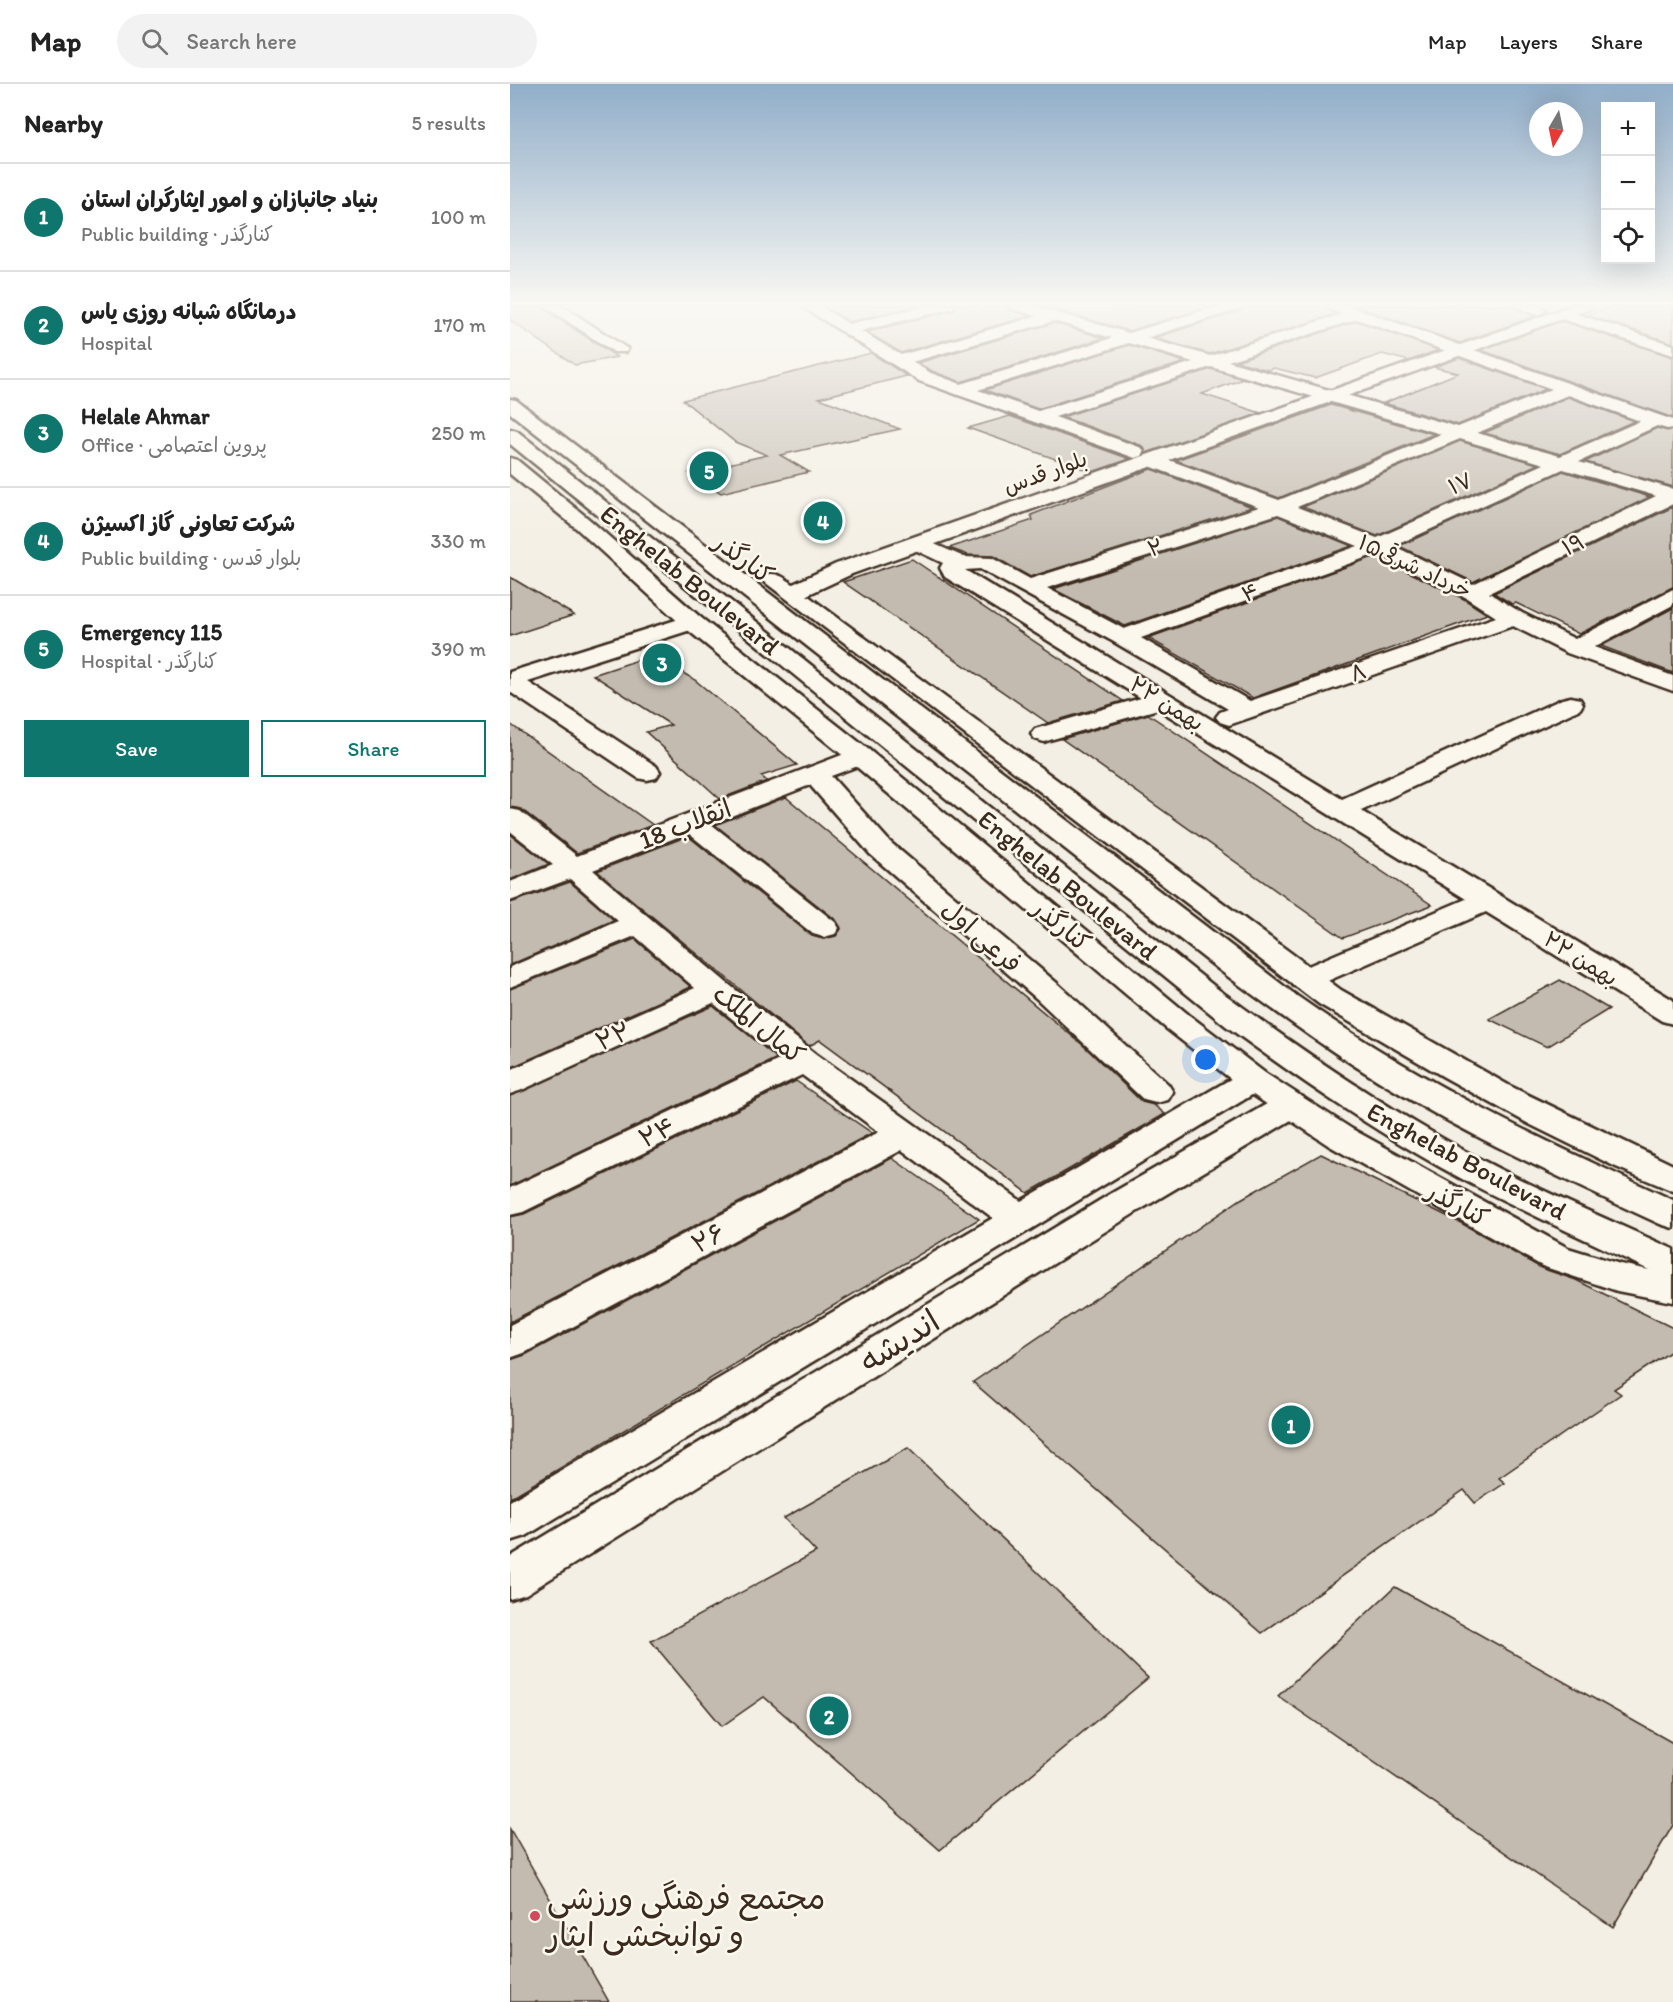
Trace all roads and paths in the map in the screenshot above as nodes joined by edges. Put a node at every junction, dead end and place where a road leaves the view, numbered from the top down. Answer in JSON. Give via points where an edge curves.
{"nodes":[{"id":1,"x":524,"y":395,"type":"edge"},
{"id":2,"x":972,"y":395,"type":"edge"},
{"id":3,"x":1106,"y":395,"type":"edge"},
{"id":4,"x":1300,"y":395,"type":"edge"},
{"id":5,"x":1325,"y":395,"type":"edge"},
{"id":6,"x":1334,"y":395,"type":"edge"},
{"id":7,"x":1553,"y":395,"type":"edge"},
{"id":8,"x":1583,"y":395,"type":"edge"},
{"id":9,"x":1330,"y":396,"type":"junction"},
{"id":10,"x":510,"y":404,"type":"edge"},
{"id":11,"x":1038,"y":417,"type":"junction"},
{"id":12,"x":1667,"y":424,"type":"edge"},
{"id":13,"x":1457,"y":433,"type":"junction"},
{"id":14,"x":510,"y":435,"type":"edge"},
{"id":15,"x":1143,"y":456,"type":"junction"},
{"id":16,"x":510,"y":464,"type":"edge"},
{"id":17,"x":1562,"y":464,"type":"junction"},
{"id":18,"x":1673,"y":495,"type":"edge"},
{"id":19,"x":659,"y":507,"type":"junction"},
{"id":20,"x":1279,"y":507,"type":"junction"},
{"id":21,"x":611,"y":517,"type":"junction"},
{"id":22,"x":583,"y":524,"type":"junction"},
{"id":23,"x":907,"y":539,"type":"junction"},
{"id":24,"x":1377,"y":546,"type":"junction"},
{"id":25,"x":812,"y":563,"type":"dead end"},
{"id":26,"x":960,"y":563,"type":"junction"},
{"id":27,"x":789,"y":567,"type":"dead end"},
{"id":28,"x":758,"y":569,"type":"junction"},
{"id":29,"x":1030,"y":586,"type":"junction"},
{"id":30,"x":1473,"y":592,"type":"junction"},
{"id":31,"x":792,"y":594,"type":"junction"},
{"id":32,"x":1673,"y":596,"type":"edge"},
{"id":33,"x":1514,"y":618,"type":"junction"},
{"id":34,"x":692,"y":622,"type":"junction"},
{"id":35,"x":1122,"y":637,"type":"junction"},
{"id":36,"x":1575,"y":648,"type":"junction"},
{"id":37,"x":510,"y":681,"type":"edge"},
{"id":38,"x":1673,"y":684,"type":"edge"},
{"id":39,"x":915,"y":687,"type":"junction"},
{"id":40,"x":884,"y":695,"type":"junction"},
{"id":41,"x":1161,"y":700,"type":"junction"},
{"id":42,"x":1571,"y":704,"type":"dead end"},
{"id":43,"x":1249,"y":711,"type":"junction"},
{"id":44,"x":1202,"y":725,"type":"junction"},
{"id":45,"x":1044,"y":734,"type":"dead end"},
{"id":46,"x":860,"y":756,"type":"junction"},
{"id":47,"x":647,"y":772,"type":"dead end"},
{"id":48,"x":815,"y":774,"type":"junction"},
{"id":49,"x":1341,"y":810,"type":"junction"},
{"id":50,"x":510,"y":817,"type":"edge"},
{"id":51,"x":692,"y":822,"type":"junction"},
{"id":52,"x":1082,"y":848,"type":"junction"},
{"id":53,"x":1040,"y":862,"type":"junction"},
{"id":54,"x":573,"y":867,"type":"junction"},
{"id":55,"x":510,"y":892,"type":"edge"},
{"id":56,"x":1488,"y":900,"type":"junction"},
{"id":57,"x":639,"y":923,"type":"junction"},
{"id":58,"x":824,"y":928,"type":"dead end"},
{"id":59,"x":510,"y":978,"type":"edge"},
{"id":60,"x":1305,"y":979,"type":"junction"},
{"id":61,"x":716,"y":990,"type":"junction"},
{"id":62,"x":1673,"y":1014,"type":"edge"},
{"id":63,"x":804,"y":1061,"type":"junction"},
{"id":64,"x":510,"y":1083,"type":"edge"},
{"id":65,"x":1238,"y":1088,"type":"junction"},
{"id":66,"x":1156,"y":1092,"type":"dead end"},
{"id":67,"x":1276,"y":1113,"type":"junction"},
{"id":68,"x":905,"y":1133,"type":"junction"},
{"id":69,"x":1673,"y":1179,"type":"edge"},
{"id":70,"x":510,"y":1203,"type":"edge"},
{"id":71,"x":1673,"y":1215,"type":"edge"},
{"id":72,"x":1019,"y":1218,"type":"junction"},
{"id":73,"x":1673,"y":1265,"type":"edge"},
{"id":74,"x":1673,"y":1288,"type":"edge"},
{"id":75,"x":510,"y":1343,"type":"edge"},
{"id":76,"x":729,"y":1392,"type":"junction"},
{"id":77,"x":765,"y":1424,"type":"junction"},
{"id":78,"x":510,"y":1523,"type":"edge"},
{"id":79,"x":510,"y":1580,"type":"edge"}],
"edges":[{"from":1,"to":19,"type":"street","name":"کنارگذر"},
{"from":2,"to":11,"type":"street","name":"۱۵خرداد شرقی"},
{"from":3,"to":11,"type":"street"},
{"from":4,"to":15,"type":"street","name":"بلوار قدس"},
{"from":5,"to":9,"type":"street"},
{"from":6,"to":9,"type":"street","name":"بلوار قدس"},
{"from":7,"to":13,"type":"street","name":"۲"},
{"from":8,"to":12,"type":"street"},
{"from":9,"to":13,"type":"street"},
{"from":9,"to":15,"type":"street","name":"بلوار قدس"},
{"from":10,"to":19,"type":"street","name":"Enghelab Boulevard"},
{"from":11,"to":15,"type":"street","name":"۱۵خرداد شرقی"},
{"from":12,"to":17,"type":"street","name":"۱۷"},
{"from":13,"to":17,"type":"street"},
{"from":13,"to":20,"type":"street","name":"۲"},
{"from":14,"to":21,"type":"street","name":"Enghelab Boulevard"},
{"from":15,"to":20,"type":"street","name":"۱۵خرداد شرقی"},
{"from":15,"to":23,"type":"street","name":"بلوار قدس"},
{"from":16,"to":22,"type":"street","name":"کنارگذر"},
{"from":17,"to":18,"type":"street"},
{"from":17,"to":24,"type":"street","name":"۱۷"},
{"from":18,"to":30,"type":"street","name":"۱۹"},
{"from":19,"to":28,"type":"street","name":"کنارگذر"},
{"from":19,"to":40,"type":"street","name":"Enghelab Boulevard"},
{"from":20,"to":24,"type":"street","name":"۱۵خرداد شرقی"},
{"from":20,"to":29,"type":"street","name":"۲"},
{"from":21,"to":22,"type":"street"},
{"from":21,"to":53,"type":"street","name":"Enghelab Boulevard"},
{"from":22,"to":34,"type":"street","name":"کنارگذر"},
{"from":23,"to":25,"type":"street","name":"بلوار قدس"},
{"from":23,"to":26,"type":"street"},
{"from":23,"to":31,"type":"street","name":"بلوار قدس"},
{"from":24,"to":30,"type":"street","name":"۱۵خرداد شرقی"},
{"from":24,"to":35,"type":"street","name":"۴"},
{"from":26,"to":29,"type":"street","name":"۲۲ بهمن","via":[[984,563]]},
{"from":26,"to":41,"type":"street","name":"۲۲ بهمن","via":[[951,568],[953,572]]},
{"from":27,"to":28,"type":"street"},
{"from":28,"to":31,"type":"street","name":"کنارگذر"},
{"from":29,"to":35,"type":"street","name":"۲۲ بهمن"},
{"from":30,"to":33,"type":"street","name":"۱۵خرداد شرقی"},
{"from":31,"to":39,"type":"street","name":"کنارگذر"},
{"from":32,"to":36,"type":"street"},
{"from":33,"to":36,"type":"street","name":"۱۵خرداد شرقی"},
{"from":33,"to":43,"type":"street","name":"۸"},
{"from":34,"to":37,"type":"street"},
{"from":34,"to":46,"type":"street","name":"کنارگذر"},
{"from":35,"to":43,"type":"street","name":"۲۲ بهمن"},
{"from":36,"to":38,"type":"street","name":"۱۵خرداد شرقی"},
{"from":37,"to":47,"type":"street"},
{"from":39,"to":40,"type":"street"},
{"from":39,"to":60,"type":"street","name":"کنارگذر"},
{"from":40,"to":52,"type":"street","name":"Enghelab Boulevard"},
{"from":41,"to":44,"type":"street","name":"۲۲ بهمن"},
{"from":41,"to":45,"type":"street"},
{"from":42,"to":49,"type":"street"},
{"from":43,"to":44,"type":"street","name":"۸"},
{"from":44,"to":49,"type":"street","name":"۲۲ بهمن"},
{"from":46,"to":48,"type":"street","name":"انقلاب 18"},
{"from":46,"to":65,"type":"street","name":"کنارگذر","via":[[1169,1014]]},
{"from":48,"to":51,"type":"street","name":"انقلاب 18"},
{"from":48,"to":66,"type":"street","name":"فرعی اول","via":[[880,848],[1047,991]]},
{"from":49,"to":56,"type":"street","name":"۲۲ بهمن"},
{"from":50,"to":54,"type":"street","name":"کمال الملک"},
{"from":51,"to":54,"type":"street","name":"انقلاب 18"},
{"from":51,"to":58,"type":"street"},
{"from":52,"to":53,"type":"street"},
{"from":52,"to":71,"type":"street","name":"Enghelab Boulevard","via":[[1233,965],[1377,1065],[1474,1119]]},
{"from":53,"to":73,"type":"street","name":"Enghelab Boulevard","via":[[1279,1051],[1361,1105],[1452,1159]]},
{"from":54,"to":55,"type":"street","name":"انقلاب 18"},
{"from":54,"to":57,"type":"street","name":"کمال الملک"},
{"from":56,"to":60,"type":"street"},
{"from":56,"to":62,"type":"street","name":"۲۲ بهمن"},
{"from":57,"to":59,"type":"street"},
{"from":57,"to":61,"type":"street","name":"کمال الملک"},
{"from":60,"to":69,"type":"street","name":"کنارگذر","via":[[1410,1046]]},
{"from":61,"to":63,"type":"street","name":"کمال الملک"},
{"from":61,"to":64,"type":"street","name":"۲۲"},
{"from":63,"to":68,"type":"street","name":"کمال الملک"},
{"from":63,"to":70,"type":"street","name":"۲۴"},
{"from":65,"to":67,"type":"street","name":"کنارگذر","via":[[1262,1113]]},
{"from":65,"to":72,"type":"street","name":"اندیشه"},
{"from":67,"to":74,"type":"street","name":"کنارگذر","via":[[1340,1137],[1555,1257],[1617,1277]]},
{"from":67,"to":77,"type":"street","name":"اندیشه"},
{"from":68,"to":72,"type":"street","name":"کمال الملک"},
{"from":68,"to":75,"type":"street","name":"۲۶"},
{"from":72,"to":76,"type":"street","name":"اندیشه"},
{"from":76,"to":77,"type":"street"},
{"from":76,"to":78,"type":"street","name":"اندیشه"},
{"from":77,"to":79,"type":"street","name":"اندیشه"}]}
